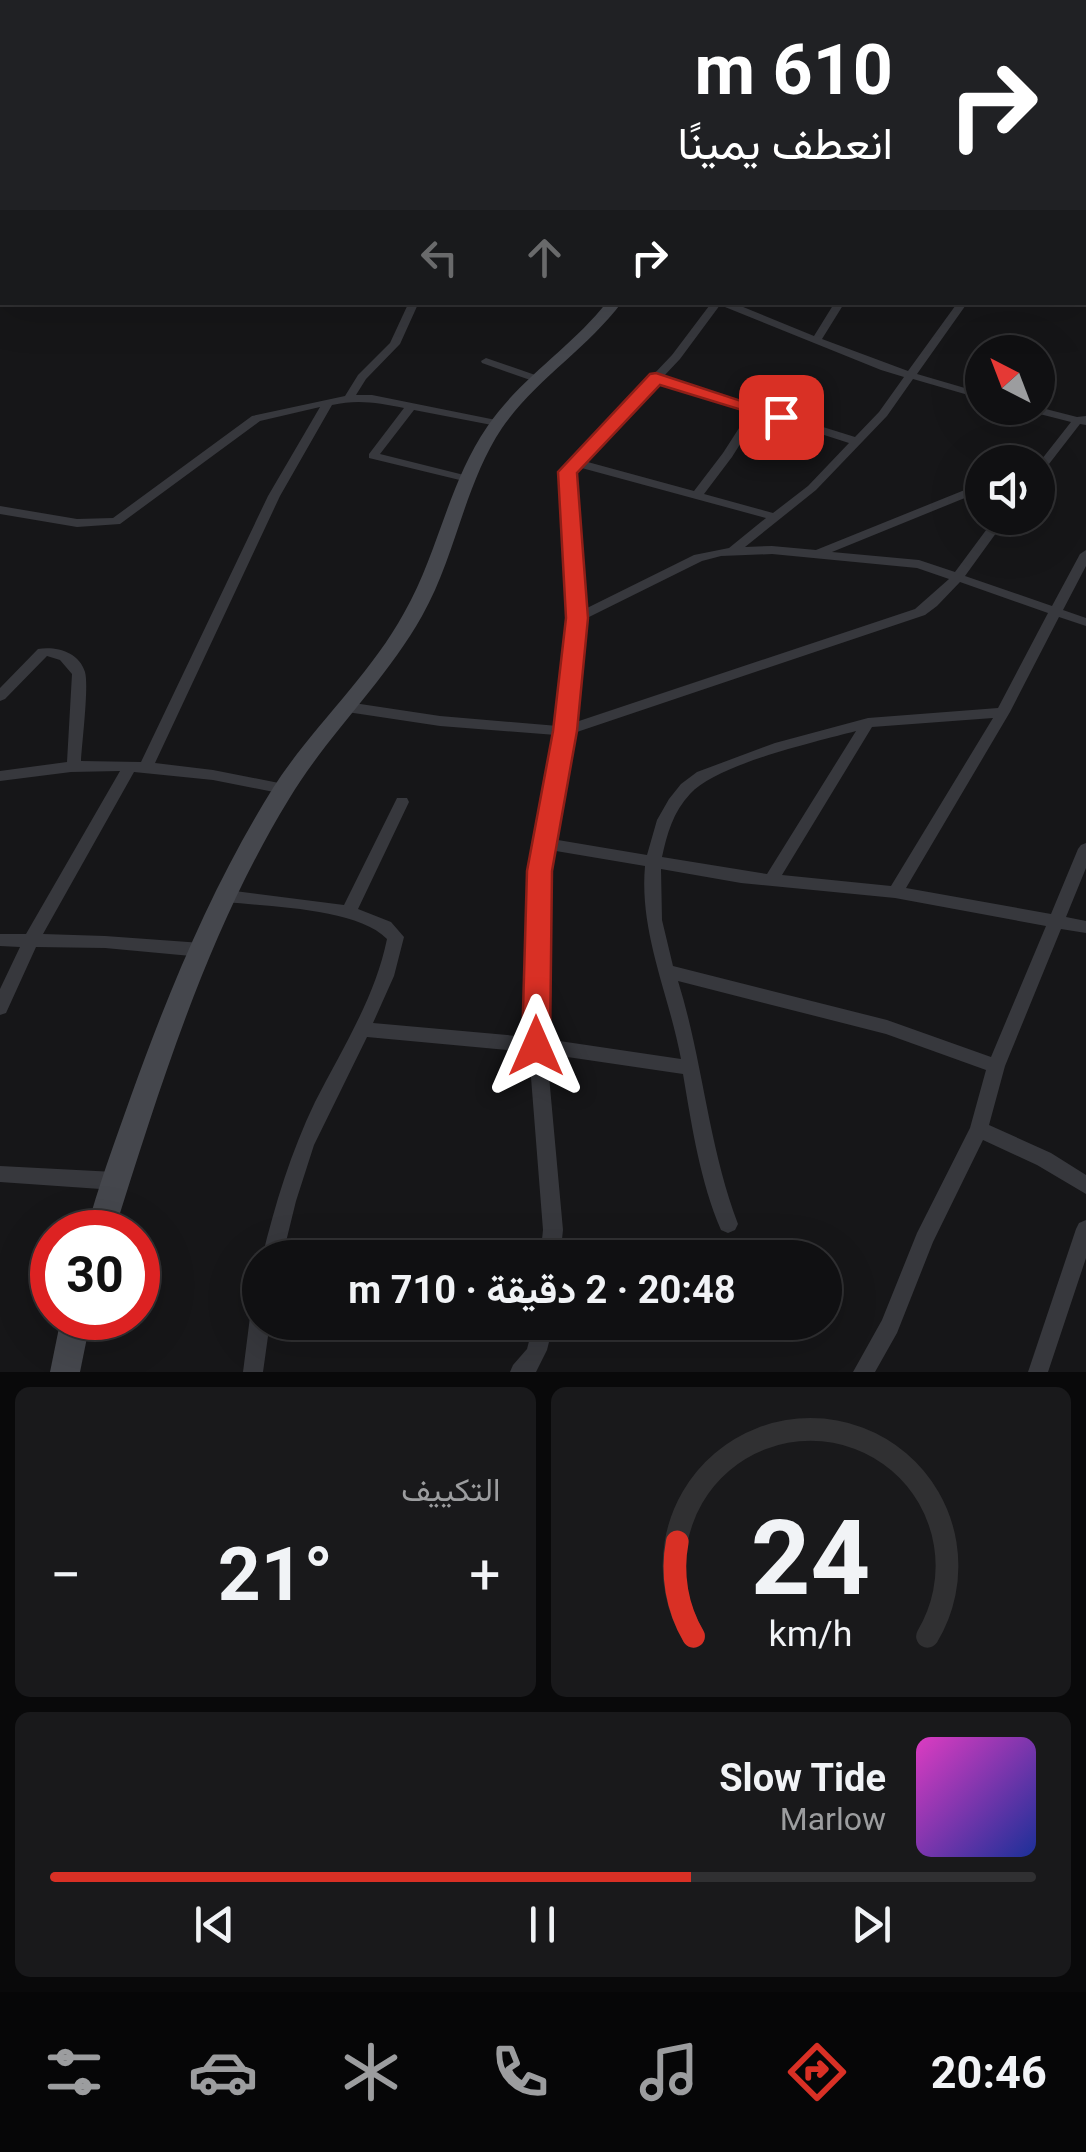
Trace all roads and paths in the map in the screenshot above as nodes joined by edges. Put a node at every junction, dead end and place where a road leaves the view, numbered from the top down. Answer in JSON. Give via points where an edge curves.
{"nodes":[{"id":1,"x":413,"y":305,"type":"edge"},
{"id":2,"x":613,"y":305,"type":"edge"},
{"id":3,"x":717,"y":305,"type":"edge"},
{"id":4,"x":727,"y":305,"type":"edge"},
{"id":5,"x":838,"y":305,"type":"edge"},
{"id":6,"x":961,"y":305,"type":"edge"},
{"id":7,"x":816,"y":340,"type":"junction"},
{"id":8,"x":486,"y":361,"type":"dead end"},
{"id":9,"x":910,"y":377,"type":"junction"},
{"id":10,"x":656,"y":378,"type":"junction"},
{"id":11,"x":537,"y":379,"type":"junction"},
{"id":12,"x":965,"y":392,"type":"edge"},
{"id":13,"x":349,"y":398,"type":"junction"},
{"id":14,"x":328,"y":402,"type":"junction"},
{"id":15,"x":411,"y":406,"type":"junction"},
{"id":16,"x":757,"y":409,"type":"junction"},
{"id":17,"x":1055,"y":414,"type":"edge"},
{"id":18,"x":1083,"y":421,"type":"edge"},
{"id":19,"x":496,"y":424,"type":"junction"},
{"id":20,"x":856,"y":441,"type":"junction"},
{"id":21,"x":1055,"y":452,"type":"edge"},
{"id":22,"x":574,"y":462,"type":"junction"},
{"id":23,"x":468,"y":479,"type":"junction"},
{"id":24,"x":965,"y":494,"type":"edge"},
{"id":25,"x":696,"y":496,"type":"junction"},
{"id":26,"x":0,"y":510,"type":"edge"},
{"id":27,"x":775,"y":517,"type":"junction"},
{"id":28,"x":988,"y":535,"type":"edge"},
{"id":29,"x":733,"y":551,"type":"junction"},
{"id":30,"x":818,"y":553,"type":"junction"},
{"id":31,"x":1086,"y":554,"type":"edge"},
{"id":32,"x":958,"y":575,"type":"junction"},
{"id":33,"x":1056,"y":610,"type":"junction"},
{"id":34,"x":577,"y":618,"type":"junction"},
{"id":35,"x":1086,"y":622,"type":"edge"},
{"id":36,"x":0,"y":696,"type":"edge"},
{"id":37,"x":347,"y":707,"type":"junction"},
{"id":38,"x":1003,"y":712,"type":"junction"},
{"id":39,"x":868,"y":722,"type":"junction"},
{"id":40,"x":565,"y":731,"type":"junction"},
{"id":41,"x":74,"y":765,"type":"junction"},
{"id":42,"x":138,"y":766,"type":"junction"},
{"id":43,"x":0,"y":776,"type":"edge"},
{"id":44,"x":284,"y":790,"type":"junction"},
{"id":45,"x":402,"y":802,"type":"dead end"},
{"id":46,"x":545,"y":843,"type":"junction"},
{"id":47,"x":1086,"y":850,"type":"edge"},
{"id":48,"x":655,"y":864,"type":"junction"},
{"id":49,"x":772,"y":878,"type":"junction"},
{"id":50,"x":895,"y":892,"type":"junction"},
{"id":51,"x":228,"y":896,"type":"junction"},
{"id":52,"x":348,"y":913,"type":"junction"},
{"id":53,"x":1053,"y":923,"type":"junction"},
{"id":54,"x":1086,"y":927,"type":"edge"},
{"id":55,"x":0,"y":940,"type":"edge"},
{"id":56,"x":30,"y":942,"type":"junction"},
{"id":57,"x":202,"y":950,"type":"junction"},
{"id":58,"x":670,"y":972,"type":"junction"},
{"id":59,"x":0,"y":1008,"type":"edge"},
{"id":60,"x":362,"y":1029,"type":"junction"},
{"id":61,"x":536,"y":1046,"type":"junction"},
{"id":62,"x":996,"y":1066,"type":"junction"},
{"id":63,"x":690,"y":1068,"type":"junction"},
{"id":64,"x":980,"y":1128,"type":"junction"},
{"id":65,"x":0,"y":1174,"type":"edge"},
{"id":66,"x":116,"y":1181,"type":"junction"},
{"id":67,"x":1086,"y":1185,"type":"edge"},
{"id":68,"x":107,"y":1210,"type":"edge"},
{"id":69,"x":728,"y":1224,"type":"dead end"},
{"id":70,"x":1086,"y":1229,"type":"edge"},
{"id":71,"x":277,"y":1240,"type":"edge"},
{"id":72,"x":550,"y":1240,"type":"edge"},
{"id":73,"x":72,"y":1340,"type":"edge"},
{"id":74,"x":257,"y":1340,"type":"edge"},
{"id":75,"x":540,"y":1340,"type":"edge"},
{"id":76,"x":65,"y":1372,"type":"edge"},
{"id":77,"x":252,"y":1372,"type":"edge"},
{"id":78,"x":520,"y":1372,"type":"edge"},
{"id":79,"x":863,"y":1372,"type":"edge"},
{"id":80,"x":1038,"y":1372,"type":"edge"}],
"edges":[{"from":1,"to":13,"type":"street","via":[[396,344]]},
{"from":2,"to":11,"type":"main road"},
{"from":3,"to":10,"type":"street"},
{"from":4,"to":7,"type":"street"},
{"from":5,"to":7,"type":"street"},
{"from":6,"to":9,"type":"street"},
{"from":7,"to":9,"type":"street"},
{"from":8,"to":11,"type":"street"},
{"from":9,"to":12,"type":"street"},
{"from":9,"to":20,"type":"street"},
{"from":10,"to":16,"type":"street"},
{"from":10,"to":22,"type":"street"},
{"from":11,"to":19,"type":"main road"},
{"from":13,"to":14,"type":"street"},
{"from":13,"to":15,"type":"street"},
{"from":14,"to":26,"type":"street","via":[[256,418],[120,519],[77,524]]},
{"from":14,"to":42,"type":"street"},
{"from":15,"to":19,"type":"street"},
{"from":15,"to":23,"type":"street","via":[[372,456]]},
{"from":16,"to":20,"type":"street"},
{"from":16,"to":25,"type":"street"},
{"from":17,"to":18,"type":"street"},
{"from":18,"to":21,"type":"street"},
{"from":19,"to":23,"type":"main road"},
{"from":20,"to":27,"type":"street"},
{"from":22,"to":25,"type":"street"},
{"from":22,"to":34,"type":"street","via":[[566,487]]},
{"from":23,"to":37,"type":"main road","via":[[425,593]]},
{"from":24,"to":30,"type":"street"},
{"from":25,"to":27,"type":"street"},
{"from":27,"to":29,"type":"street"},
{"from":28,"to":32,"type":"street"},
{"from":29,"to":30,"type":"street"},
{"from":29,"to":34,"type":"street","via":[[698,558]]},
{"from":30,"to":32,"type":"street","via":[[892,559]]},
{"from":31,"to":33,"type":"street"},
{"from":32,"to":33,"type":"street"},
{"from":32,"to":40,"type":"street","via":[[920,612]]},
{"from":33,"to":35,"type":"street"},
{"from":33,"to":38,"type":"street"},
{"from":34,"to":40,"type":"street"},
{"from":36,"to":41,"type":"street","via":[[38,655],[54,652],[72,661],[78,674]]},
{"from":37,"to":40,"type":"street"},
{"from":37,"to":44,"type":"main road"},
{"from":38,"to":39,"type":"street"},
{"from":38,"to":50,"type":"street"},
{"from":39,"to":48,"type":"street","via":[[780,746],[685,786],[666,817]]},
{"from":39,"to":49,"type":"street"},
{"from":40,"to":46,"type":"street"},
{"from":41,"to":42,"type":"street"},
{"from":41,"to":43,"type":"street"},
{"from":42,"to":44,"type":"street"},
{"from":42,"to":56,"type":"street"},
{"from":44,"to":51,"type":"main road"},
{"from":45,"to":52,"type":"street"},
{"from":46,"to":48,"type":"street"},
{"from":46,"to":61,"type":"street","via":[[536,920]]},
{"from":47,"to":53,"type":"street"},
{"from":48,"to":49,"type":"street"},
{"from":48,"to":58,"type":"street","via":[[654,924]]},
{"from":49,"to":50,"type":"street"},
{"from":50,"to":53,"type":"street"},
{"from":51,"to":52,"type":"street"},
{"from":51,"to":57,"type":"main road"},
{"from":52,"to":60,"type":"street","via":[[381,922],[396,938]]},
{"from":53,"to":54,"type":"street"},
{"from":53,"to":62,"type":"street"},
{"from":55,"to":56,"type":"street"},
{"from":56,"to":57,"type":"street"},
{"from":56,"to":59,"type":"street"},
{"from":57,"to":66,"type":"main road"},
{"from":58,"to":62,"type":"street","via":[[887,1027]]},
{"from":58,"to":63,"type":"street"},
{"from":60,"to":61,"type":"street"},
{"from":60,"to":71,"type":"street","via":[[298,1165]]},
{"from":61,"to":63,"type":"street"},
{"from":61,"to":72,"type":"street"},
{"from":62,"to":64,"type":"street"},
{"from":63,"to":69,"type":"street","via":[[713,1186]]},
{"from":64,"to":67,"type":"street"},
{"from":64,"to":79,"type":"street"},
{"from":65,"to":66,"type":"street"},
{"from":66,"to":68,"type":"main road"},
{"from":70,"to":80,"type":"street"},
{"from":73,"to":76,"type":"main road"},
{"from":74,"to":77,"type":"street"},
{"from":75,"to":78,"type":"street"}]}
